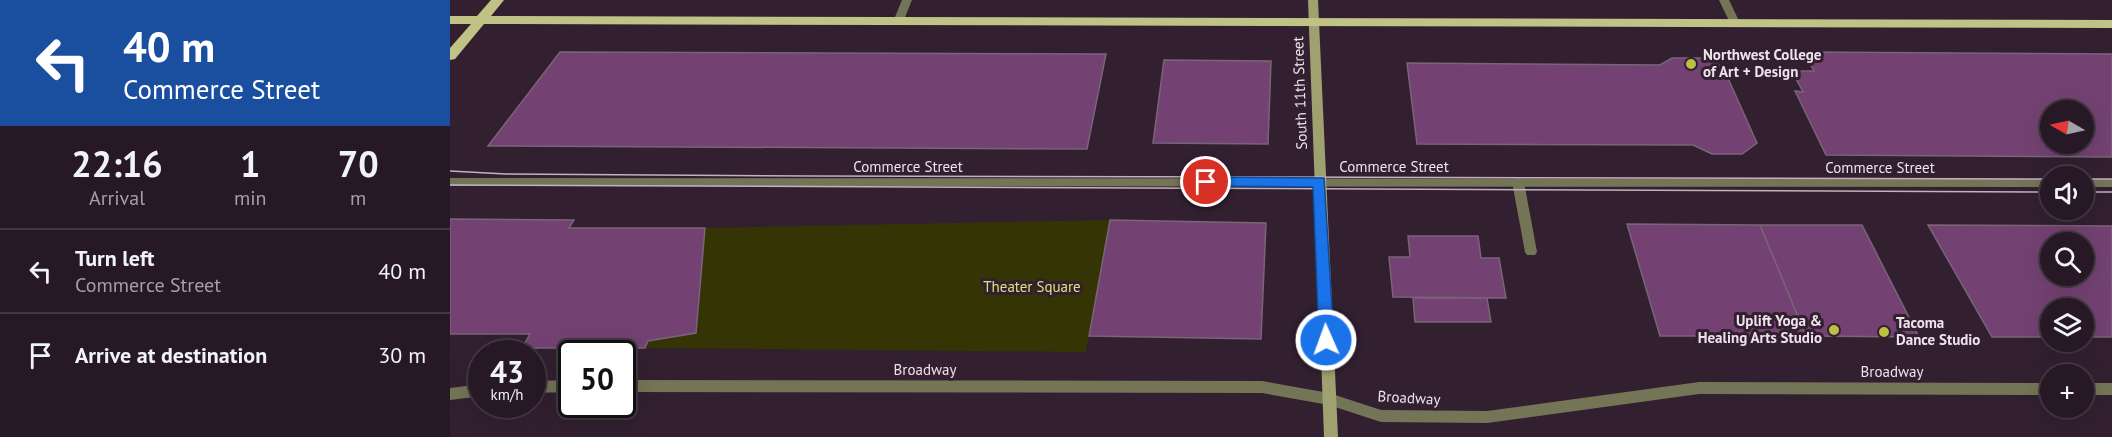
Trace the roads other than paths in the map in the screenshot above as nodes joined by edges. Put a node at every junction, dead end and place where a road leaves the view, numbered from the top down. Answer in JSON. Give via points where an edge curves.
{"nodes":[{"id":1,"x":498,"y":0,"type":"edge"},
{"id":2,"x":907,"y":0,"type":"edge"},
{"id":3,"x":1313,"y":0,"type":"edge"},
{"id":4,"x":1724,"y":0,"type":"edge"},
{"id":5,"x":450,"y":20,"type":"edge"},
{"id":6,"x":481,"y":21,"type":"junction"},
{"id":7,"x":898,"y":22,"type":"junction"},
{"id":8,"x":1314,"y":22,"type":"junction"},
{"id":9,"x":1735,"y":23,"type":"junction"},
{"id":10,"x":2112,"y":24,"type":"edge"},
{"id":11,"x":450,"y":56,"type":"edge"},
{"id":12,"x":450,"y":182,"type":"edge"},
{"id":13,"x":1319,"y":182,"type":"junction"},
{"id":14,"x":1518,"y":182,"type":"junction"},
{"id":15,"x":2040,"y":183,"type":"edge"},
{"id":16,"x":2094,"y":183,"type":"edge"},
{"id":17,"x":2112,"y":183,"type":"edge"},
{"id":18,"x":1532,"y":252,"type":"dead end"},
{"id":19,"x":636,"y":386,"type":"edge"},
{"id":20,"x":2040,"y":389,"type":"edge"},
{"id":21,"x":2094,"y":389,"type":"edge"},
{"id":22,"x":2112,"y":389,"type":"edge"},
{"id":23,"x":468,"y":392,"type":"edge"},
{"id":24,"x":450,"y":394,"type":"edge"},
{"id":25,"x":1329,"y":399,"type":"junction"},
{"id":26,"x":1330,"y":437,"type":"edge"}],
"edges":[{"from":1,"to":6,"type":"main road"},
{"from":2,"to":7,"type":"street"},
{"from":3,"to":8,"type":"main road","name":"South 11th Street"},
{"from":4,"to":9,"type":"street"},
{"from":5,"to":6,"type":"main road"},
{"from":6,"to":7,"type":"main road"},
{"from":6,"to":11,"type":"main road"},
{"from":7,"to":8,"type":"main road"},
{"from":8,"to":9,"type":"main road"},
{"from":8,"to":13,"type":"main road","name":"South 11th Street"},
{"from":9,"to":10,"type":"main road"},
{"from":12,"to":13,"type":"street","name":"Commerce Street"},
{"from":13,"to":14,"type":"street","name":"Commerce Street"},
{"from":13,"to":25,"type":"main road","name":"South 11th Street"},
{"from":14,"to":15,"type":"street","name":"Commerce Street"},
{"from":14,"to":18,"type":"street"},
{"from":16,"to":17,"type":"street"},
{"from":19,"to":25,"type":"street","name":"Broadway","via":[[1262,387]]},
{"from":20,"to":25,"type":"street","name":"Broadway","via":[[1699,388],[1487,417],[1381,416]]},
{"from":21,"to":22,"type":"street"},
{"from":23,"to":24,"type":"street"},
{"from":25,"to":26,"type":"main road","name":"South 11th Street"}]}
